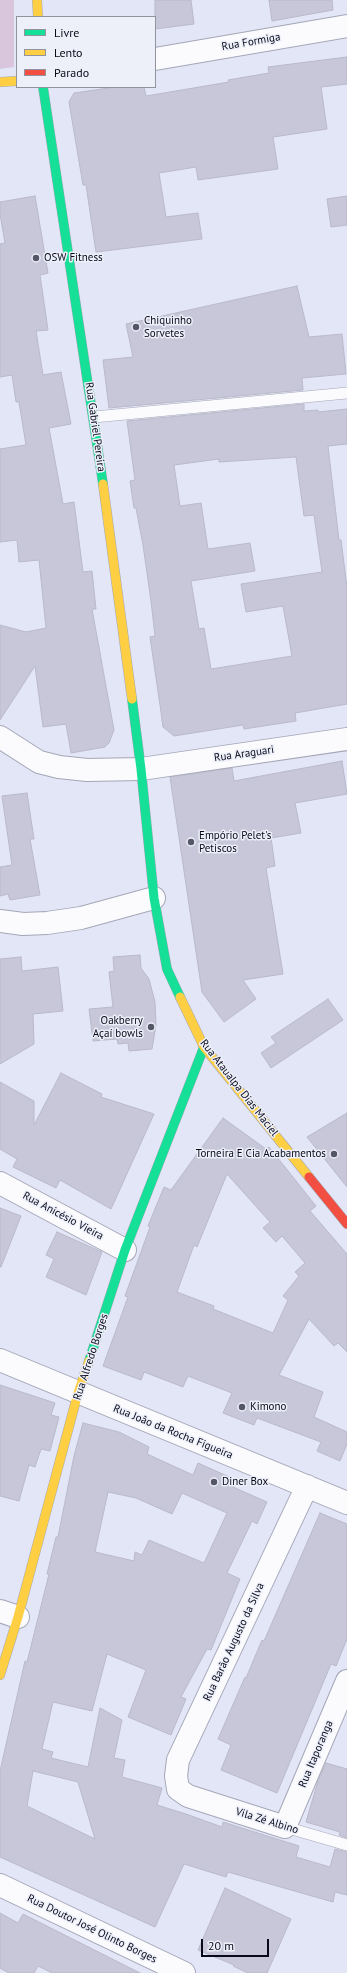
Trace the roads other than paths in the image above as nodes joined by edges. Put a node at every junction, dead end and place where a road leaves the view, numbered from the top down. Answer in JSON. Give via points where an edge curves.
{"nodes":[{"id":1,"x":37,"y":0,"type":"edge"},
{"id":2,"x":38,"y":16,"type":"edge"},
{"id":3,"x":347,"y":26,"type":"edge"},
{"id":4,"x":156,"y":59,"type":"edge"},
{"id":5,"x":16,"y":81,"type":"edge"},
{"id":6,"x":0,"y":82,"type":"edge"},
{"id":7,"x":43,"y":88,"type":"edge"},
{"id":8,"x":347,"y":393,"type":"edge"},
{"id":9,"x":94,"y":417,"type":"junction"},
{"id":10,"x":0,"y":737,"type":"edge"},
{"id":11,"x":347,"y":739,"type":"edge"},
{"id":12,"x":141,"y":769,"type":"junction"},
{"id":13,"x":154,"y":898,"type":"junction"},
{"id":14,"x":0,"y":921,"type":"edge"},
{"id":15,"x":204,"y":1047,"type":"junction"},
{"id":16,"x":0,"y":1183,"type":"edge"},
{"id":17,"x":347,"y":1224,"type":"edge"},
{"id":18,"x":126,"y":1250,"type":"junction"},
{"id":19,"x":0,"y":1360,"type":"edge"},
{"id":20,"x":78,"y":1393,"type":"junction"},
{"id":21,"x":307,"y":1486,"type":"junction"},
{"id":22,"x":347,"y":1503,"type":"edge"},
{"id":23,"x":9,"y":1614,"type":"edge"},
{"id":24,"x":0,"y":1674,"type":"edge"},
{"id":25,"x":347,"y":1681,"type":"edge"},
{"id":26,"x":188,"y":1796,"type":"joint"},
{"id":27,"x":285,"y":1827,"type":"junction"},
{"id":28,"x":347,"y":1845,"type":"edge"},
{"id":29,"x":0,"y":1885,"type":"edge"},
{"id":30,"x":184,"y":1973,"type":"edge"}],
"edges":[{"from":1,"to":2,"type":"street"},
{"from":3,"to":4,"type":"street","name":"Rua Formiga"},
{"from":5,"to":6,"type":"street"},
{"from":7,"to":9,"type":"street","name":"Rua Gabriel Pereira"},
{"from":8,"to":9,"type":"lane"},
{"from":9,"to":12,"type":"street","name":"Rua Gabriel Pereira"},
{"from":10,"to":12,"type":"street","name":"Rua Araguari","via":[[39,762],[59,767],[87,770]]},
{"from":11,"to":12,"type":"street","name":"Rua Araguari"},
{"from":12,"to":13,"type":"street","name":"Rua Ataualpa Dias Maciel"},
{"from":13,"to":14,"type":"street","via":[[81,918],[23,924]]},
{"from":13,"to":15,"type":"street","name":"Rua Ataualpa Dias Maciel","via":[[167,969]]},
{"from":15,"to":17,"type":"street","name":"Rua Ataualpa Dias Maciel"},
{"from":15,"to":18,"type":"street","name":"Rua Alfredo Borges"},
{"from":16,"to":18,"type":"street","name":"Rua Anicésio Vieira"},
{"from":18,"to":20,"type":"street","name":"Rua Alfredo Borges"},
{"from":19,"to":20,"type":"street","name":"Rua João da Rocha Figueira"},
{"from":20,"to":21,"type":"street","name":"Rua João da Rocha Figueira"},
{"from":20,"to":23,"type":"street","name":"Rua Alfredo Borges"},
{"from":21,"to":22,"type":"street","name":"Rua João da Rocha Figueira"},
{"from":21,"to":26,"type":"street","name":"Rua Barão Augusto da Silva","via":[[178,1760],[178,1789]]},
{"from":23,"to":24,"type":"street","name":"Rua Alfredo Borges"},
{"from":25,"to":27,"type":"street","name":"Rua Itaporanga"},
{"from":26,"to":27,"type":"street","name":"Vila Zé Albino"},
{"from":27,"to":28,"type":"lane","name":"Vila Zé Albino"},
{"from":29,"to":30,"type":"street","name":"Rua Doutor José Olinto Borges"}]}
